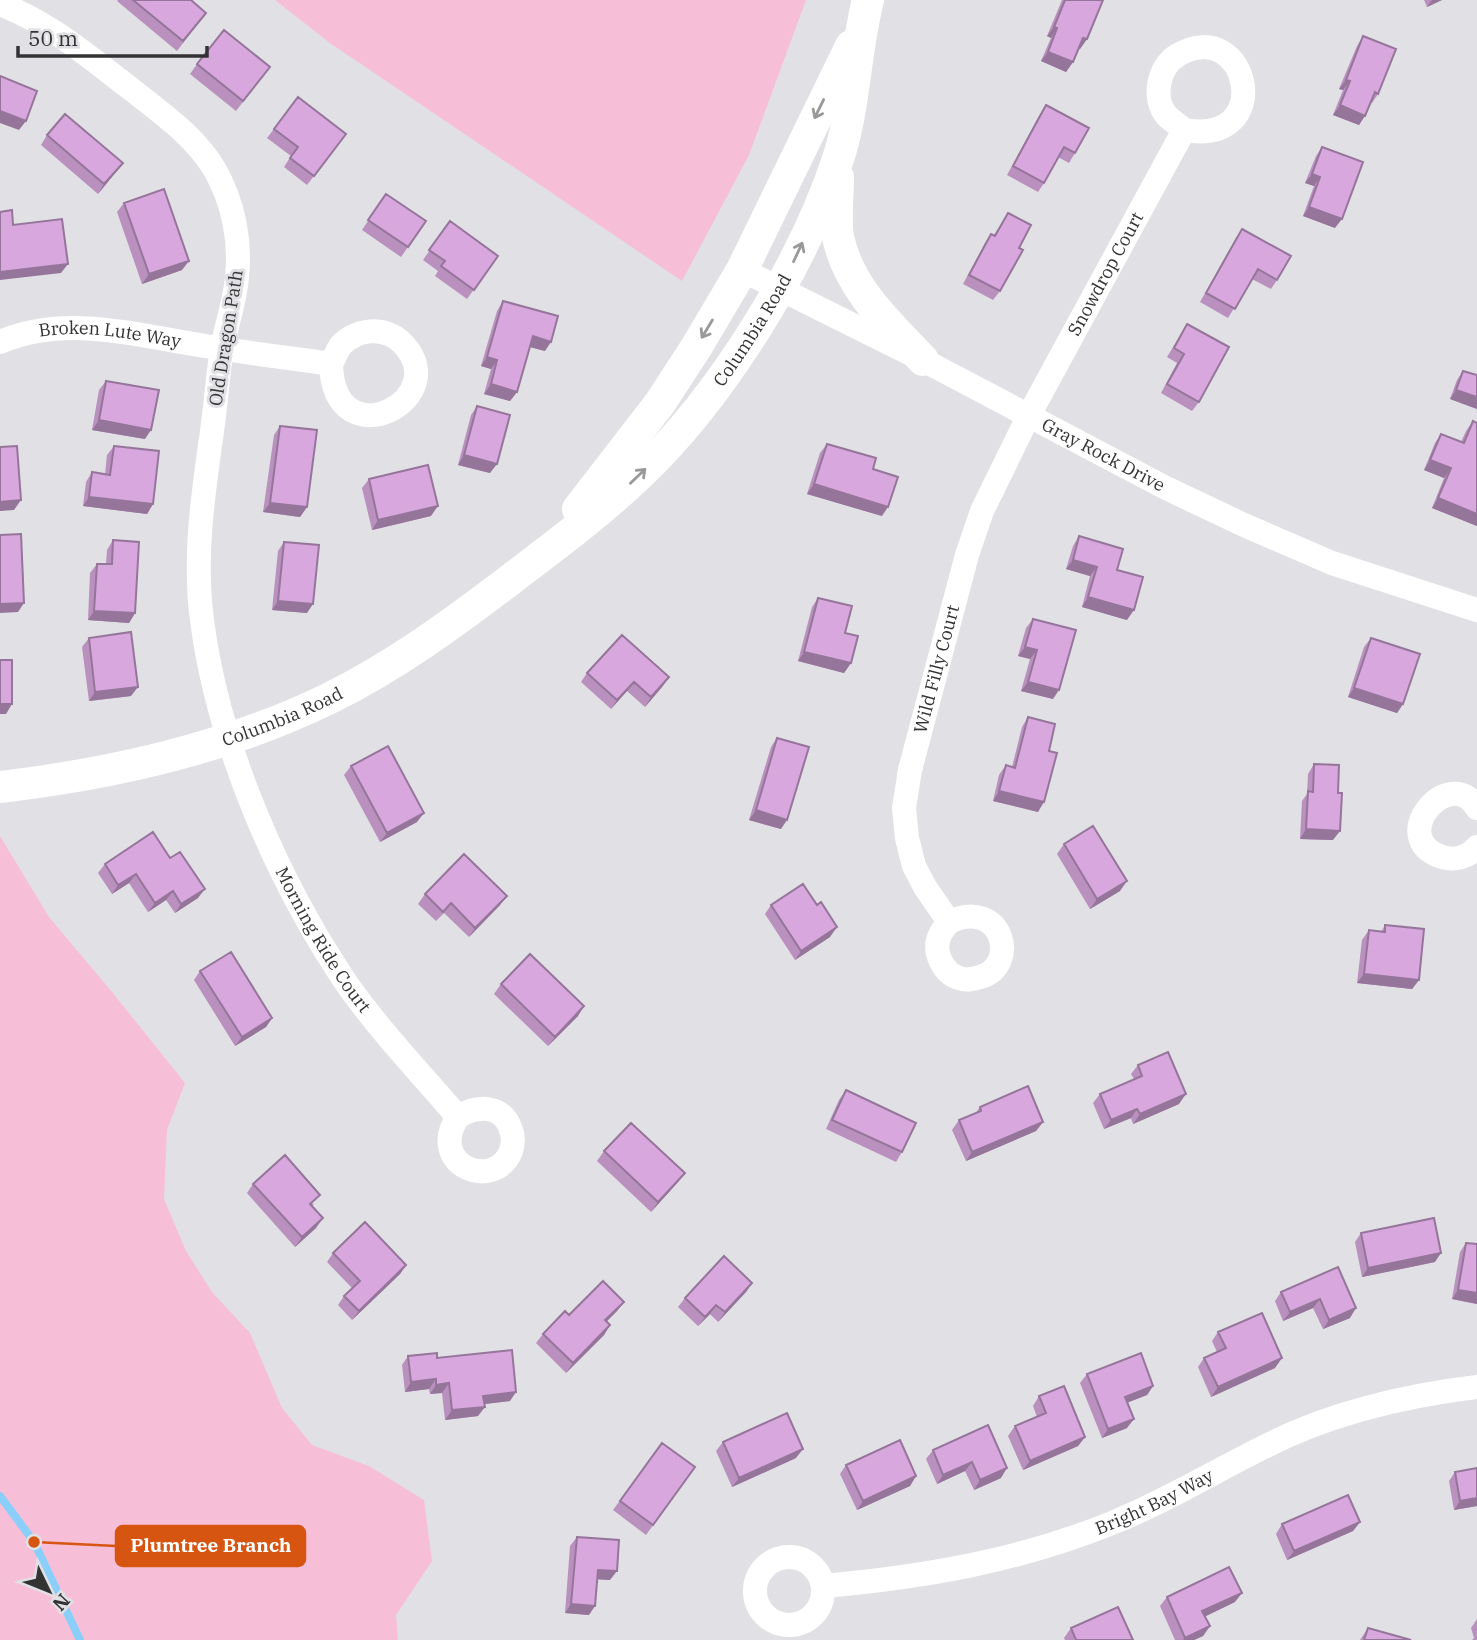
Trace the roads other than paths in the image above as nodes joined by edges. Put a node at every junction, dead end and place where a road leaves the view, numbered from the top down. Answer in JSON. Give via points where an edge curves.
{"nodes":[{"id":1,"x":0,"y":4,"type":"edge"},
{"id":2,"x":865,"y":13,"type":"edge"},
{"id":3,"x":1184,"y":130,"type":"dead end"},
{"id":4,"x":839,"y":155,"type":"junction"},
{"id":5,"x":742,"y":270,"type":"junction"},
{"id":6,"x":780,"y":289,"type":"junction"},
{"id":7,"x":0,"y":342,"type":"edge"},
{"id":8,"x":222,"y":349,"type":"junction"},
{"id":9,"x":923,"y":360,"type":"junction"},
{"id":10,"x":331,"y":364,"type":"dead end"},
{"id":11,"x":1028,"y":417,"type":"junction"},
{"id":12,"x":529,"y":566,"type":"junction"},
{"id":13,"x":1477,"y":610,"type":"edge"},
{"id":14,"x":228,"y":738,"type":"junction"},
{"id":15,"x":0,"y":787,"type":"edge"},
{"id":16,"x":1476,"y":804,"type":"edge"},
{"id":17,"x":1477,"y":847,"type":"edge"},
{"id":18,"x":949,"y":922,"type":"dead end"},
{"id":19,"x":458,"y":1117,"type":"dead end"},
{"id":20,"x":1477,"y":1387,"type":"edge"},
{"id":21,"x":824,"y":1586,"type":"dead end"}],
"edges":[{"from":1,"to":8,"type":"street","name":"Old Dragon Path","via":[[66,39],[192,140],[214,169],[237,238],[237,278]]},
{"from":2,"to":4,"type":"street","name":"Columbia Road"},
{"from":2,"to":5,"type":"street","name":"Columbia Road","one_way":true},
{"from":3,"to":11,"type":"street","name":"Snowdrop Court"},
{"from":6,"to":4,"type":"street","name":"Columbia Road","one_way":true},
{"from":4,"to":9,"type":"street","via":[[838,226],[846,262],[868,301]]},
{"from":5,"to":6,"type":"street","name":"Gray Rock Drive"},
{"from":5,"to":12,"type":"street","name":"Columbia Road","one_way":true,"via":[[660,403]]},
{"from":6,"to":9,"type":"street","name":"Gray Rock Drive"},
{"from":12,"to":6,"type":"street","name":"Columbia Road","one_way":true,"via":[[640,475],[731,365]]},
{"from":7,"to":8,"type":"street","name":"Broken Lute Way","via":[[57,327]]},
{"from":8,"to":10,"type":"street","name":"Broken Lute Way"},
{"from":8,"to":14,"type":"street","name":"Old Dragon Path","via":[[199,526],[199,573],[202,620]]},
{"from":9,"to":11,"type":"street","name":"Gray Rock Drive"},
{"from":11,"to":13,"type":"street","name":"Gray Rock Drive","via":[[1244,526],[1332,563]]},
{"from":11,"to":18,"type":"street","name":"Wild Filly Court","via":[[977,525],[910,770],[904,808],[914,866]]},
{"from":12,"to":14,"type":"street","name":"Columbia Road","via":[[389,667],[328,699]]},
{"from":14,"to":15,"type":"street","name":"Columbia Road","via":[[52,781]]},
{"from":14,"to":19,"type":"street","name":"Morning Ride Court","via":[[268,843],[310,923],[391,1042]]},
{"from":16,"to":17,"type":"street","via":[[1462,796],[1436,799],[1423,811],[1420,826],[1423,842],[1434,854],[1463,857]]},
{"from":20,"to":21,"type":"street","name":"Bright Bay Way","via":[[1382,1403],[1324,1422],[1265,1446],[1158,1503],[1061,1544],[941,1573]]}]}
